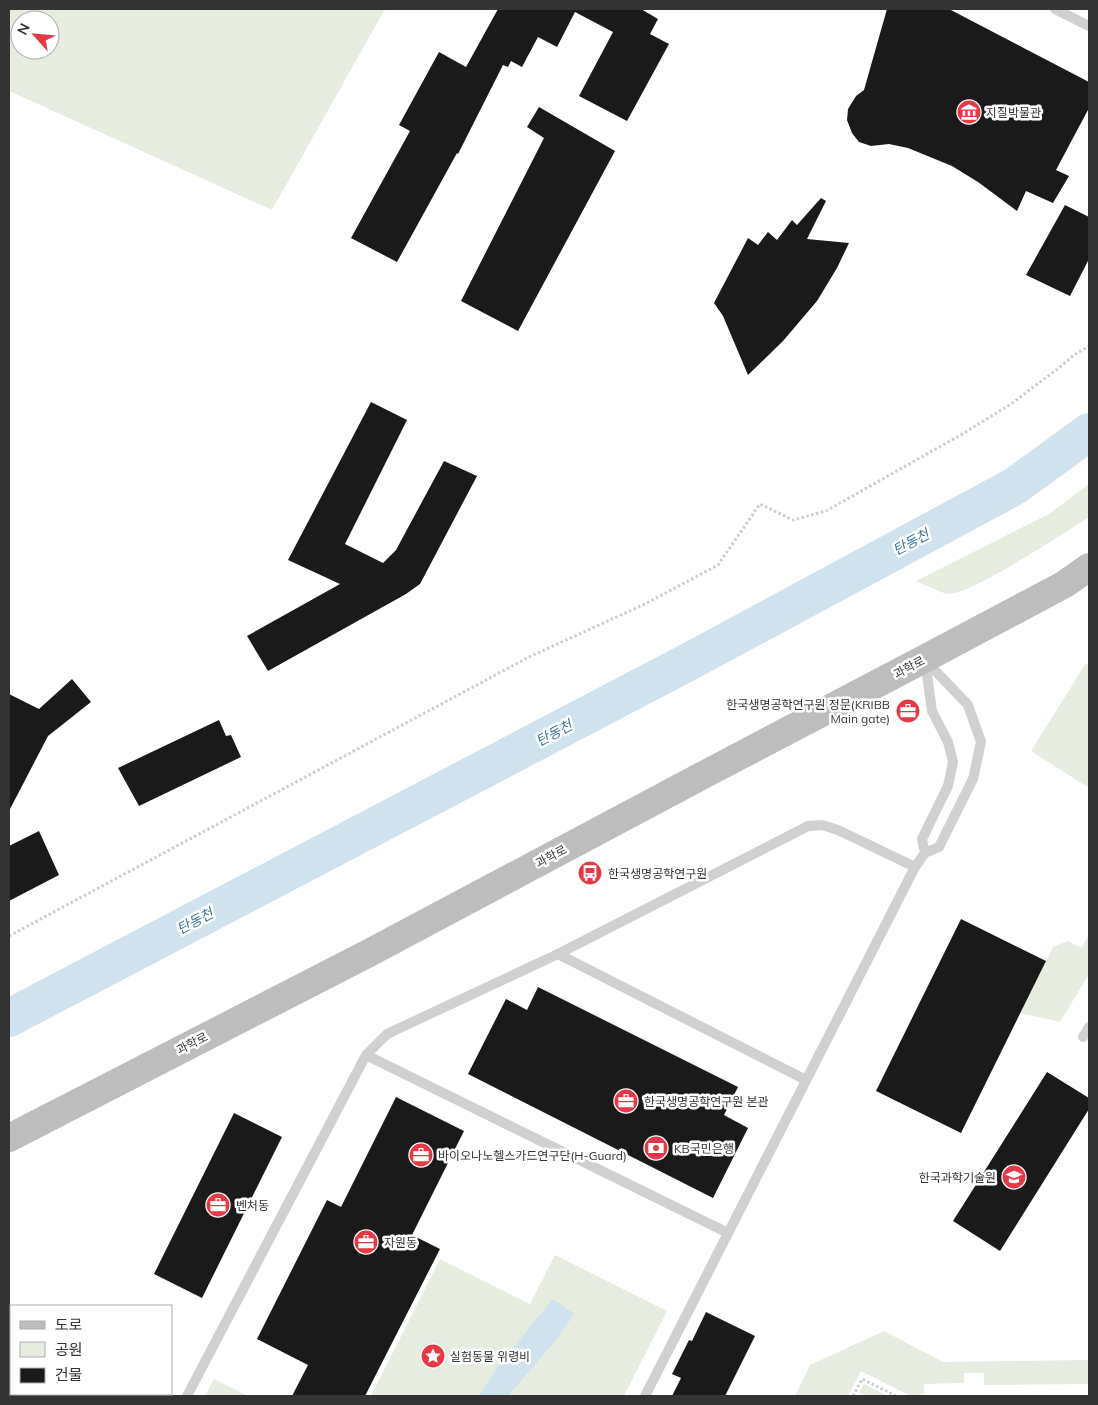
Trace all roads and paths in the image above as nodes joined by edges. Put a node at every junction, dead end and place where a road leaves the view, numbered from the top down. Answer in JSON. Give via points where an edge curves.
{"nodes":[{"id":1,"x":1055,"y":9,"type":"edge"},
{"id":2,"x":1089,"y":26,"type":"edge"},
{"id":3,"x":1089,"y":346,"type":"edge"},
{"id":4,"x":1089,"y":567,"type":"edge"},
{"id":5,"x":924,"y":660,"type":"junction"},
{"id":6,"x":925,"y":853,"type":"junction"},
{"id":7,"x":915,"y":867,"type":"junction"},
{"id":8,"x":9,"y":936,"type":"edge"},
{"id":9,"x":558,"y":954,"type":"junction"},
{"id":10,"x":1089,"y":1027,"type":"edge"},
{"id":11,"x":1083,"y":1037,"type":"dead end"},
{"id":12,"x":366,"y":1055,"type":"junction"},
{"id":13,"x":806,"y":1080,"type":"junction"},
{"id":14,"x":9,"y":1138,"type":"edge"},
{"id":15,"x":728,"y":1233,"type":"junction"},
{"id":16,"x":187,"y":1396,"type":"edge"},
{"id":17,"x":645,"y":1396,"type":"edge"},
{"id":18,"x":853,"y":1396,"type":"edge"},
{"id":19,"x":896,"y":1396,"type":"edge"}],
"edges":[{"from":1,"to":2,"type":"lane"},
{"from":3,"to":8,"type":"path","via":[[1011,404],[826,511],[794,520],[760,504],[718,565],[644,604],[529,657]]},
{"from":4,"to":5,"type":"main road","name":"과학로","via":[[1065,584]]},
{"from":5,"to":6,"type":"lane","via":[[932,711],[948,742],[952,762],[948,786],[922,839]]},
{"from":5,"to":6,"type":"lane","via":[[968,705],[981,742],[974,780],[939,847]]},
{"from":5,"to":14,"type":"main road","name":"과학로"},
{"from":6,"to":7,"type":"lane"},
{"from":7,"to":9,"type":"lane","via":[[838,830],[822,825],[808,826]]},
{"from":7,"to":13,"type":"lane"},
{"from":9,"to":12,"type":"lane","via":[[388,1034]]},
{"from":9,"to":13,"type":"lane"},
{"from":10,"to":11,"type":"lane"},
{"from":12,"to":15,"type":"lane"},
{"from":12,"to":16,"type":"lane"},
{"from":13,"to":15,"type":"lane"},
{"from":15,"to":17,"type":"lane"},
{"from":18,"to":19,"type":"path","via":[[862,1379]]}]}
